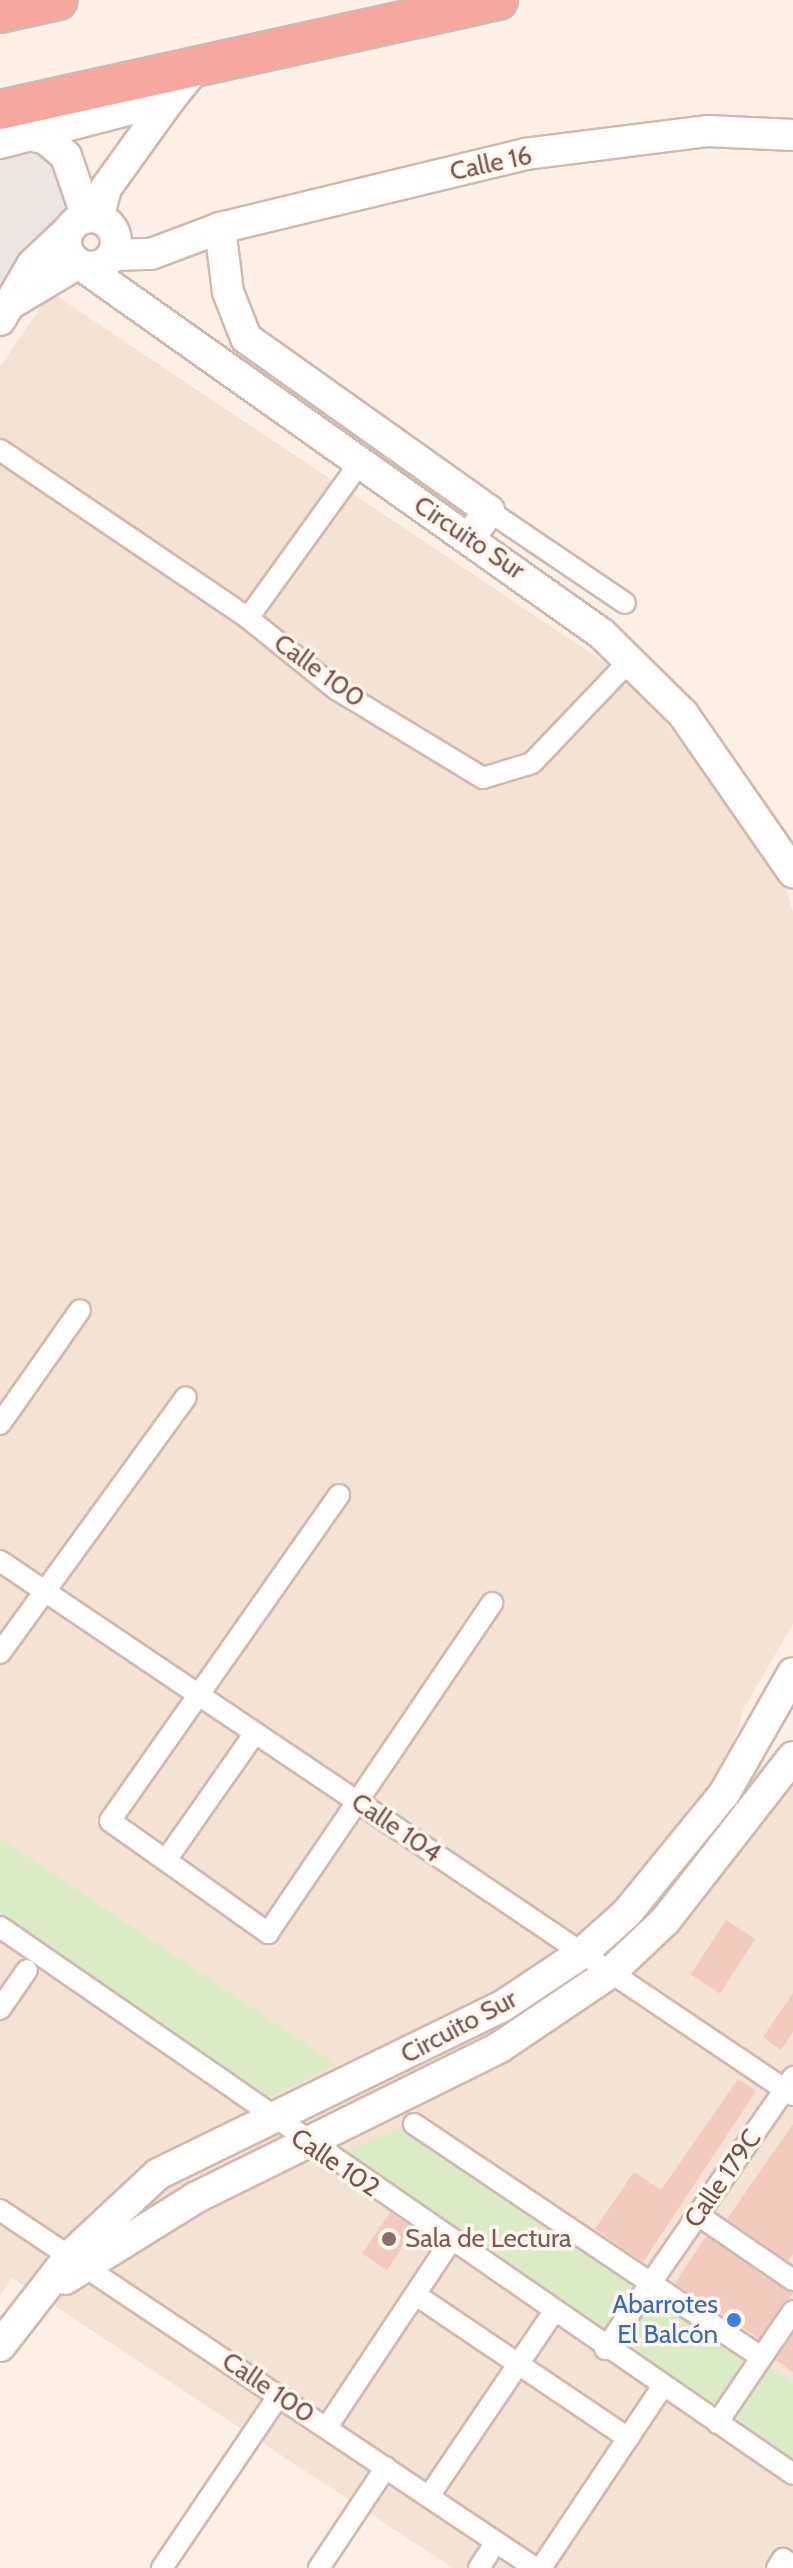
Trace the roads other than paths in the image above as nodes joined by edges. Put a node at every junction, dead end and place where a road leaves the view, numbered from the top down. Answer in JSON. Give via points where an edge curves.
{"nodes":[{"id":1,"x":58,"y":0,"type":"edge"},
{"id":2,"x":498,"y":0,"type":"edge"},
{"id":3,"x":0,"y":13,"type":"edge"},
{"id":4,"x":195,"y":68,"type":"junction"},
{"id":5,"x":170,"y":99,"type":"junction"},
{"id":6,"x":0,"y":110,"type":"edge"},
{"id":7,"x":30,"y":135,"type":"junction"},
{"id":8,"x":793,"y":135,"type":"edge"},
{"id":9,"x":0,"y":143,"type":"edge"},
{"id":10,"x":91,"y":222,"type":"junction"},
{"id":11,"x":207,"y":232,"type":"junction"},
{"id":12,"x":114,"y":255,"type":"junction"},
{"id":13,"x":80,"y":265,"type":"junction"},
{"id":14,"x":6,"y":311,"type":"edge"},
{"id":15,"x":246,"y":338,"type":"junction"},
{"id":16,"x":222,"y":370,"type":"junction"},
{"id":17,"x":354,"y":413,"type":"junction"},
{"id":18,"x":332,"y":448,"type":"junction"},
{"id":19,"x":0,"y":450,"type":"edge"},
{"id":20,"x":359,"y":464,"type":"junction"},
{"id":21,"x":489,"y":511,"type":"junction"},
{"id":22,"x":470,"y":537,"type":"junction"},
{"id":23,"x":625,"y":603,"type":"dead end"},
{"id":24,"x":248,"y":618,"type":"junction"},
{"id":25,"x":629,"y":661,"type":"junction"},
{"id":26,"x":793,"y":872,"type":"edge"},
{"id":27,"x":80,"y":1310,"type":"dead end"},
{"id":28,"x":186,"y":1397,"type":"dead end"},
{"id":29,"x":0,"y":1424,"type":"edge"},
{"id":30,"x":339,"y":1495,"type":"dead end"},
{"id":31,"x":0,"y":1561,"type":"edge"},
{"id":32,"x":44,"y":1590,"type":"junction"},
{"id":33,"x":492,"y":1603,"type":"dead end"},
{"id":34,"x":0,"y":1653,"type":"edge"},
{"id":35,"x":793,"y":1673,"type":"edge"},
{"id":36,"x":198,"y":1694,"type":"junction"},
{"id":37,"x":255,"y":1733,"type":"junction"},
{"id":38,"x":793,"y":1757,"type":"edge"},
{"id":39,"x":357,"y":1802,"type":"junction"},
{"id":40,"x":166,"y":1860,"type":"junction"},
{"id":41,"x":0,"y":1927,"type":"edge"},
{"id":42,"x":582,"y":1953,"type":"junction"},
{"id":43,"x":27,"y":1970,"type":"dead end"},
{"id":44,"x":611,"y":1972,"type":"junction"},
{"id":45,"x":0,"y":2009,"type":"edge"},
{"id":46,"x":790,"y":2087,"type":"edge"},
{"id":47,"x":268,"y":2117,"type":"junction"},
{"id":48,"x":414,"y":2124,"type":"dead end"},
{"id":49,"x":302,"y":2141,"type":"junction"},
{"id":50,"x":0,"y":2210,"type":"edge"},
{"id":51,"x":698,"y":2215,"type":"junction"},
{"id":52,"x":450,"y":2242,"type":"junction"},
{"id":53,"x":77,"y":2260,"type":"junction"},
{"id":54,"x":793,"y":2280,"type":"edge"},
{"id":55,"x":651,"y":2281,"type":"junction"},
{"id":56,"x":416,"y":2295,"type":"junction"},
{"id":57,"x":793,"y":2311,"type":"edge"},
{"id":58,"x":553,"y":2313,"type":"junction"},
{"id":59,"x":0,"y":2346,"type":"edge"},
{"id":60,"x":605,"y":2349,"type":"junction"},
{"id":61,"x":761,"y":2357,"type":"junction"},
{"id":62,"x":518,"y":2364,"type":"junction"},
{"id":63,"x":668,"y":2391,"type":"junction"},
{"id":64,"x":279,"y":2395,"type":"junction"},
{"id":65,"x":717,"y":2423,"type":"junction"},
{"id":66,"x":327,"y":2427,"type":"junction"},
{"id":67,"x":628,"y":2438,"type":"junction"},
{"id":68,"x":386,"y":2467,"type":"junction"},
{"id":69,"x":793,"y":2474,"type":"edge"},
{"id":70,"x":429,"y":2496,"type":"junction"},
{"id":71,"x":496,"y":2542,"type":"junction"},
{"id":72,"x":162,"y":2568,"type":"edge"},
{"id":73,"x":319,"y":2568,"type":"edge"},
{"id":74,"x":479,"y":2568,"type":"edge"},
{"id":75,"x":538,"y":2568,"type":"edge"}],
"edges":[{"from":1,"to":3,"type":"highway"},
{"from":2,"to":4,"type":"highway"},
{"from":4,"to":5,"type":"street"},
{"from":4,"to":6,"type":"highway"},
{"from":5,"to":7,"type":"street"},
{"from":5,"to":10,"type":"street","via":[[106,188]]},
{"from":7,"to":9,"type":"street"},
{"from":7,"to":10,"type":"street","via":[[46,139],[66,156]]},
{"from":8,"to":11,"type":"street","name":"Calle 16","via":[[707,131],[525,154]]},
{"from":10,"to":11,"type":"street","name":"Calle 16","via":[[141,234]]},
{"from":10,"to":12,"type":"street","via":[[115,232]]},
{"from":10,"to":13,"type":"street","via":[[66,242]]},
{"from":10,"to":14,"type":"street","via":[[32,265]]},
{"from":11,"to":12,"type":"street","name":"Calle 16","via":[[151,254]]},
{"from":11,"to":15,"type":"street"},
{"from":12,"to":13,"type":"street","via":[[106,263]]},
{"from":13,"to":14,"type":"street"},
{"from":13,"to":16,"type":"street","name":"Circuito Sur"},
{"from":15,"to":16,"type":"street"},
{"from":15,"to":17,"type":"street"},
{"from":16,"to":18,"type":"street","name":"Circuito Sur"},
{"from":17,"to":18,"type":"street"},
{"from":17,"to":21,"type":"street"},
{"from":18,"to":20,"type":"street","name":"Circuito Sur"},
{"from":19,"to":24,"type":"street","name":"Calle 100"},
{"from":20,"to":22,"type":"street","name":"Circuito Sur"},
{"from":20,"to":24,"type":"street"},
{"from":21,"to":22,"type":"street"},
{"from":21,"to":23,"type":"street"},
{"from":22,"to":25,"type":"street","name":"Circuito Sur"},
{"from":24,"to":25,"type":"street","name":"Calle 100","via":[[336,689],[483,778],[532,763]]},
{"from":25,"to":26,"type":"street","name":"Circuito Sur","via":[[683,714]]},
{"from":27,"to":29,"type":"street"},
{"from":28,"to":32,"type":"street"},
{"from":30,"to":36,"type":"street"},
{"from":31,"to":32,"type":"street","name":"Calle 104"},
{"from":32,"to":34,"type":"street"},
{"from":32,"to":36,"type":"street","name":"Calle 104"},
{"from":33,"to":39,"type":"street"},
{"from":35,"to":42,"type":"street","name":"Circuito Sur","via":[[724,1794],[626,1914]]},
{"from":36,"to":37,"type":"street","name":"Calle 104"},
{"from":36,"to":40,"type":"street","via":[[110,1821]]},
{"from":37,"to":39,"type":"street","name":"Calle 104"},
{"from":37,"to":40,"type":"street"},
{"from":38,"to":44,"type":"street","name":"Circuito Sur","via":[[771,1793],[665,1921]]},
{"from":39,"to":40,"type":"street","via":[[268,1933]]},
{"from":39,"to":42,"type":"street","name":"Calle 104"},
{"from":41,"to":47,"type":"street","name":"Calle 102","via":[[257,2100]]},
{"from":42,"to":44,"type":"street","name":"Calle 104"},
{"from":42,"to":47,"type":"street","name":"Circuito Sur","via":[[501,2007]]},
{"from":43,"to":45,"type":"street"},
{"from":44,"to":46,"type":"street","name":"Calle 104"},
{"from":44,"to":49,"type":"street","name":"Circuito Sur","via":[[500,2047]]},
{"from":46,"to":51,"type":"street","name":"Calle 179C"},
{"from":47,"to":49,"type":"street","name":"Calle 102"},
{"from":47,"to":53,"type":"street","name":"Circuito Sur","via":[[158,2174]]},
{"from":48,"to":55,"type":"street"},
{"from":49,"to":52,"type":"street","name":"Calle 102"},
{"from":49,"to":53,"type":"street","name":"Circuito Sur"},
{"from":50,"to":53,"type":"street","name":"Calle 100"},
{"from":51,"to":54,"type":"street"},
{"from":51,"to":55,"type":"street","name":"Calle 179C"},
{"from":52,"to":56,"type":"street"},
{"from":52,"to":58,"type":"street","name":"Calle 102"},
{"from":53,"to":59,"type":"street","name":"Circuito Sur"},
{"from":53,"to":64,"type":"street","name":"Calle 100"},
{"from":55,"to":60,"type":"street","name":"Calle 179C"},
{"from":55,"to":61,"type":"street"},
{"from":56,"to":62,"type":"street"},
{"from":56,"to":66,"type":"street"},
{"from":57,"to":61,"type":"street"},
{"from":58,"to":60,"type":"street","name":"Calle 102"},
{"from":58,"to":62,"type":"street"},
{"from":60,"to":63,"type":"street","name":"Calle 102"},
{"from":61,"to":65,"type":"street"},
{"from":62,"to":67,"type":"street"},
{"from":62,"to":70,"type":"street"},
{"from":63,"to":65,"type":"street","name":"Calle 102"},
{"from":63,"to":67,"type":"street"},
{"from":64,"to":66,"type":"street","name":"Calle 100"},
{"from":64,"to":72,"type":"street"},
{"from":65,"to":69,"type":"street","name":"Calle 102"},
{"from":66,"to":68,"type":"street","name":"Calle 100"},
{"from":67,"to":75,"type":"street"},
{"from":68,"to":70,"type":"street","name":"Calle 100"},
{"from":68,"to":73,"type":"street"},
{"from":70,"to":71,"type":"street","name":"Calle 100"},
{"from":71,"to":74,"type":"street"},
{"from":71,"to":75,"type":"street","name":"Calle 100"}]}
